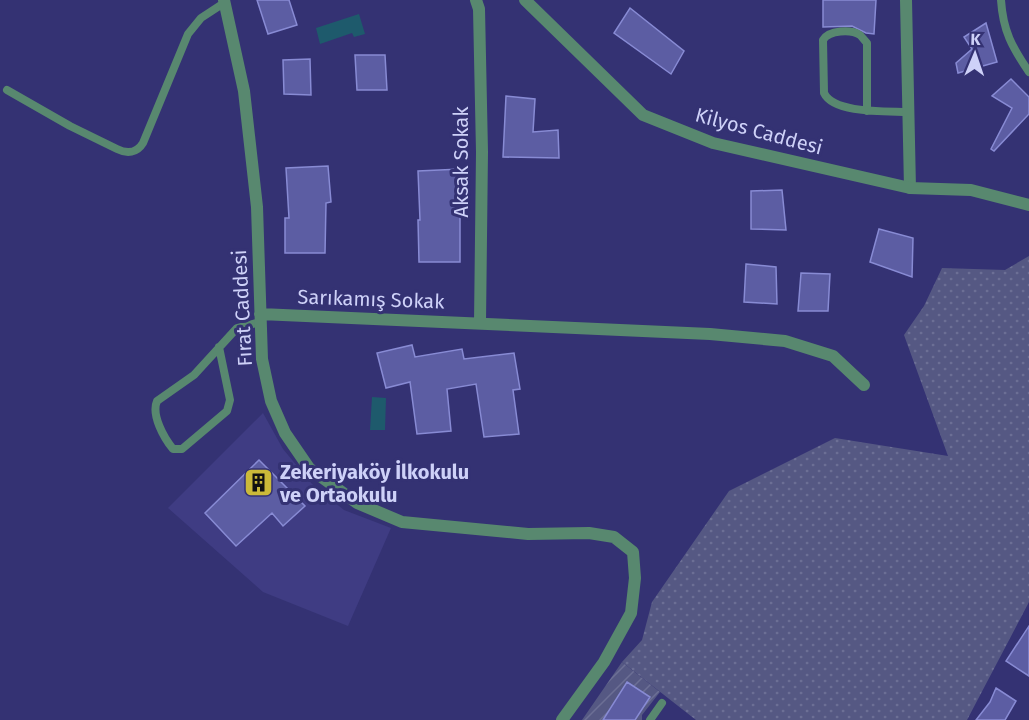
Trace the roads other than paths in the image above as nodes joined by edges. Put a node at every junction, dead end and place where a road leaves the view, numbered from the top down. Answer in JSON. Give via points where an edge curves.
{"nodes":[{"id":1,"x":476,"y":0,"type":"edge"},
{"id":2,"x":525,"y":0,"type":"edge"},
{"id":3,"x":906,"y":0,"type":"edge"},
{"id":4,"x":1001,"y":0,"type":"edge"},
{"id":5,"x":224,"y":2,"type":"edge"},
{"id":6,"x":1029,"y":72,"type":"edge"},
{"id":7,"x":7,"y":90,"type":"dead end"},
{"id":8,"x":867,"y":111,"type":"junction"},
{"id":9,"x":908,"y":112,"type":"junction"},
{"id":10,"x":910,"y":188,"type":"junction"},
{"id":11,"x":1029,"y":205,"type":"edge"},
{"id":12,"x":260,"y":318,"type":"junction"},
{"id":13,"x":480,"y":323,"type":"junction"},
{"id":14,"x":219,"y":347,"type":"junction"},
{"id":15,"x":864,"y":385,"type":"dead end"},
{"id":16,"x":662,"y":703,"type":"dead end"},
{"id":17,"x":562,"y":720,"type":"edge"},
{"id":18,"x":650,"y":720,"type":"edge"}],
"edges":[{"from":1,"to":13,"type":"street","name":"Aksak Sokak","via":[[482,152]]},
{"from":2,"to":10,"type":"street","name":"Kilyos Caddesi","via":[[643,116],[713,143]]},
{"from":3,"to":9,"type":"street"},
{"from":4,"to":6,"type":"lane","via":[[1012,48]]},
{"from":5,"to":7,"type":"lane","via":[[201,18],[188,34],[138,150],[117,149]]},
{"from":5,"to":12,"type":"street","name":"Fırat Caddesi","via":[[244,91],[257,207]]},
{"from":8,"to":8,"type":"lane","via":[[867,43],[854,33],[826,35],[827,100]]},
{"from":8,"to":9,"type":"lane"},
{"from":9,"to":10,"type":"street"},
{"from":10,"to":11,"type":"street","name":"Kilyos Caddesi","via":[[971,190]]},
{"from":12,"to":13,"type":"street","name":"Sarıkamış Sokak"},
{"from":12,"to":14,"type":"lane","via":[[237,328]]},
{"from":12,"to":17,"type":"street","name":"Fırat Caddesi","via":[[262,359],[271,401],[285,433],[309,468],[357,503],[402,522],[528,534],[589,533],[614,537],[633,552],[631,613],[604,662]]},
{"from":13,"to":15,"type":"street","name":"Sarıkamış Sokak","via":[[785,341],[833,356]]},
{"from":14,"to":14,"type":"lane","via":[[194,375],[157,401],[155,413],[173,449],[182,449],[227,411],[230,400]]},
{"from":16,"to":18,"type":"lane"}]}
